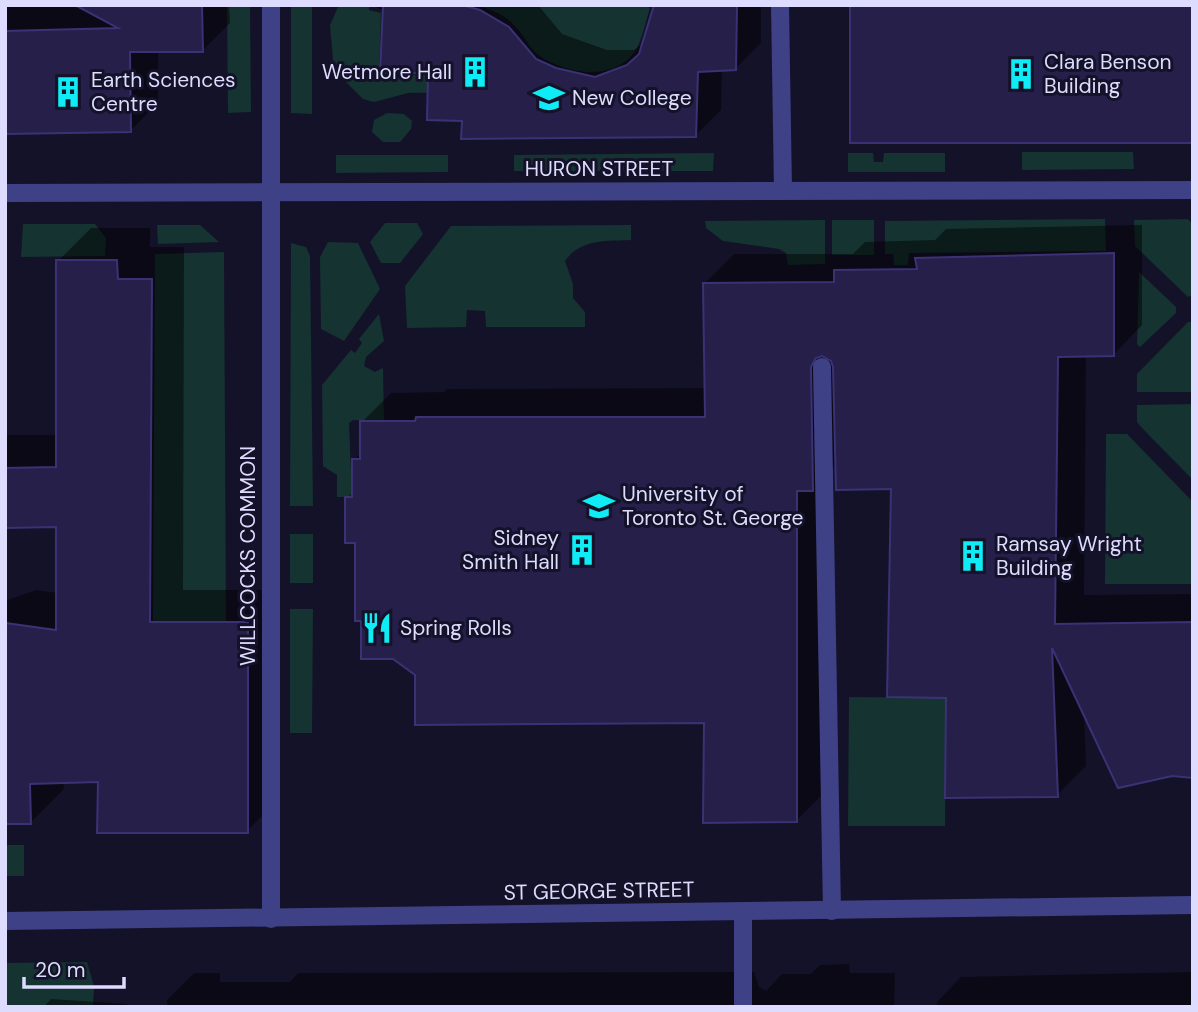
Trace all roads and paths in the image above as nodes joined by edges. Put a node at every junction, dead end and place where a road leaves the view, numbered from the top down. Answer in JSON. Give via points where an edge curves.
{"nodes":[{"id":1,"x":271,"y":5,"type":"edge"},
{"id":2,"x":780,"y":5,"type":"edge"},
{"id":3,"x":1193,"y":190,"type":"edge"},
{"id":4,"x":782,"y":191,"type":"junction"},
{"id":5,"x":5,"y":193,"type":"edge"},
{"id":6,"x":271,"y":193,"type":"junction"},
{"id":7,"x":822,"y":367,"type":"dead end"},
{"id":8,"x":1193,"y":905,"type":"edge"},
{"id":9,"x":832,"y":911,"type":"junction"},
{"id":10,"x":743,"y":912,"type":"junction"},
{"id":11,"x":271,"y":919,"type":"junction"},
{"id":12,"x":5,"y":921,"type":"edge"},
{"id":13,"x":743,"y":1007,"type":"edge"}],
"edges":[{"from":1,"to":6,"type":"street","name":"WILLCOCKS COMMON"},
{"from":2,"to":4,"type":"street"},
{"from":3,"to":4,"type":"street","name":"HURON STREET"},
{"from":4,"to":6,"type":"street","name":"HURON STREET"},
{"from":5,"to":6,"type":"street","name":"HURON STREET"},
{"from":6,"to":11,"type":"street","name":"WILLCOCKS COMMON"},
{"from":7,"to":9,"type":"street"},
{"from":8,"to":9,"type":"street","name":"ST GEORGE STREET"},
{"from":9,"to":10,"type":"street","name":"ST GEORGE STREET"},
{"from":10,"to":11,"type":"street","name":"ST GEORGE STREET"},
{"from":10,"to":13,"type":"street"},
{"from":11,"to":12,"type":"street","name":"ST GEORGE STREET"}]}
